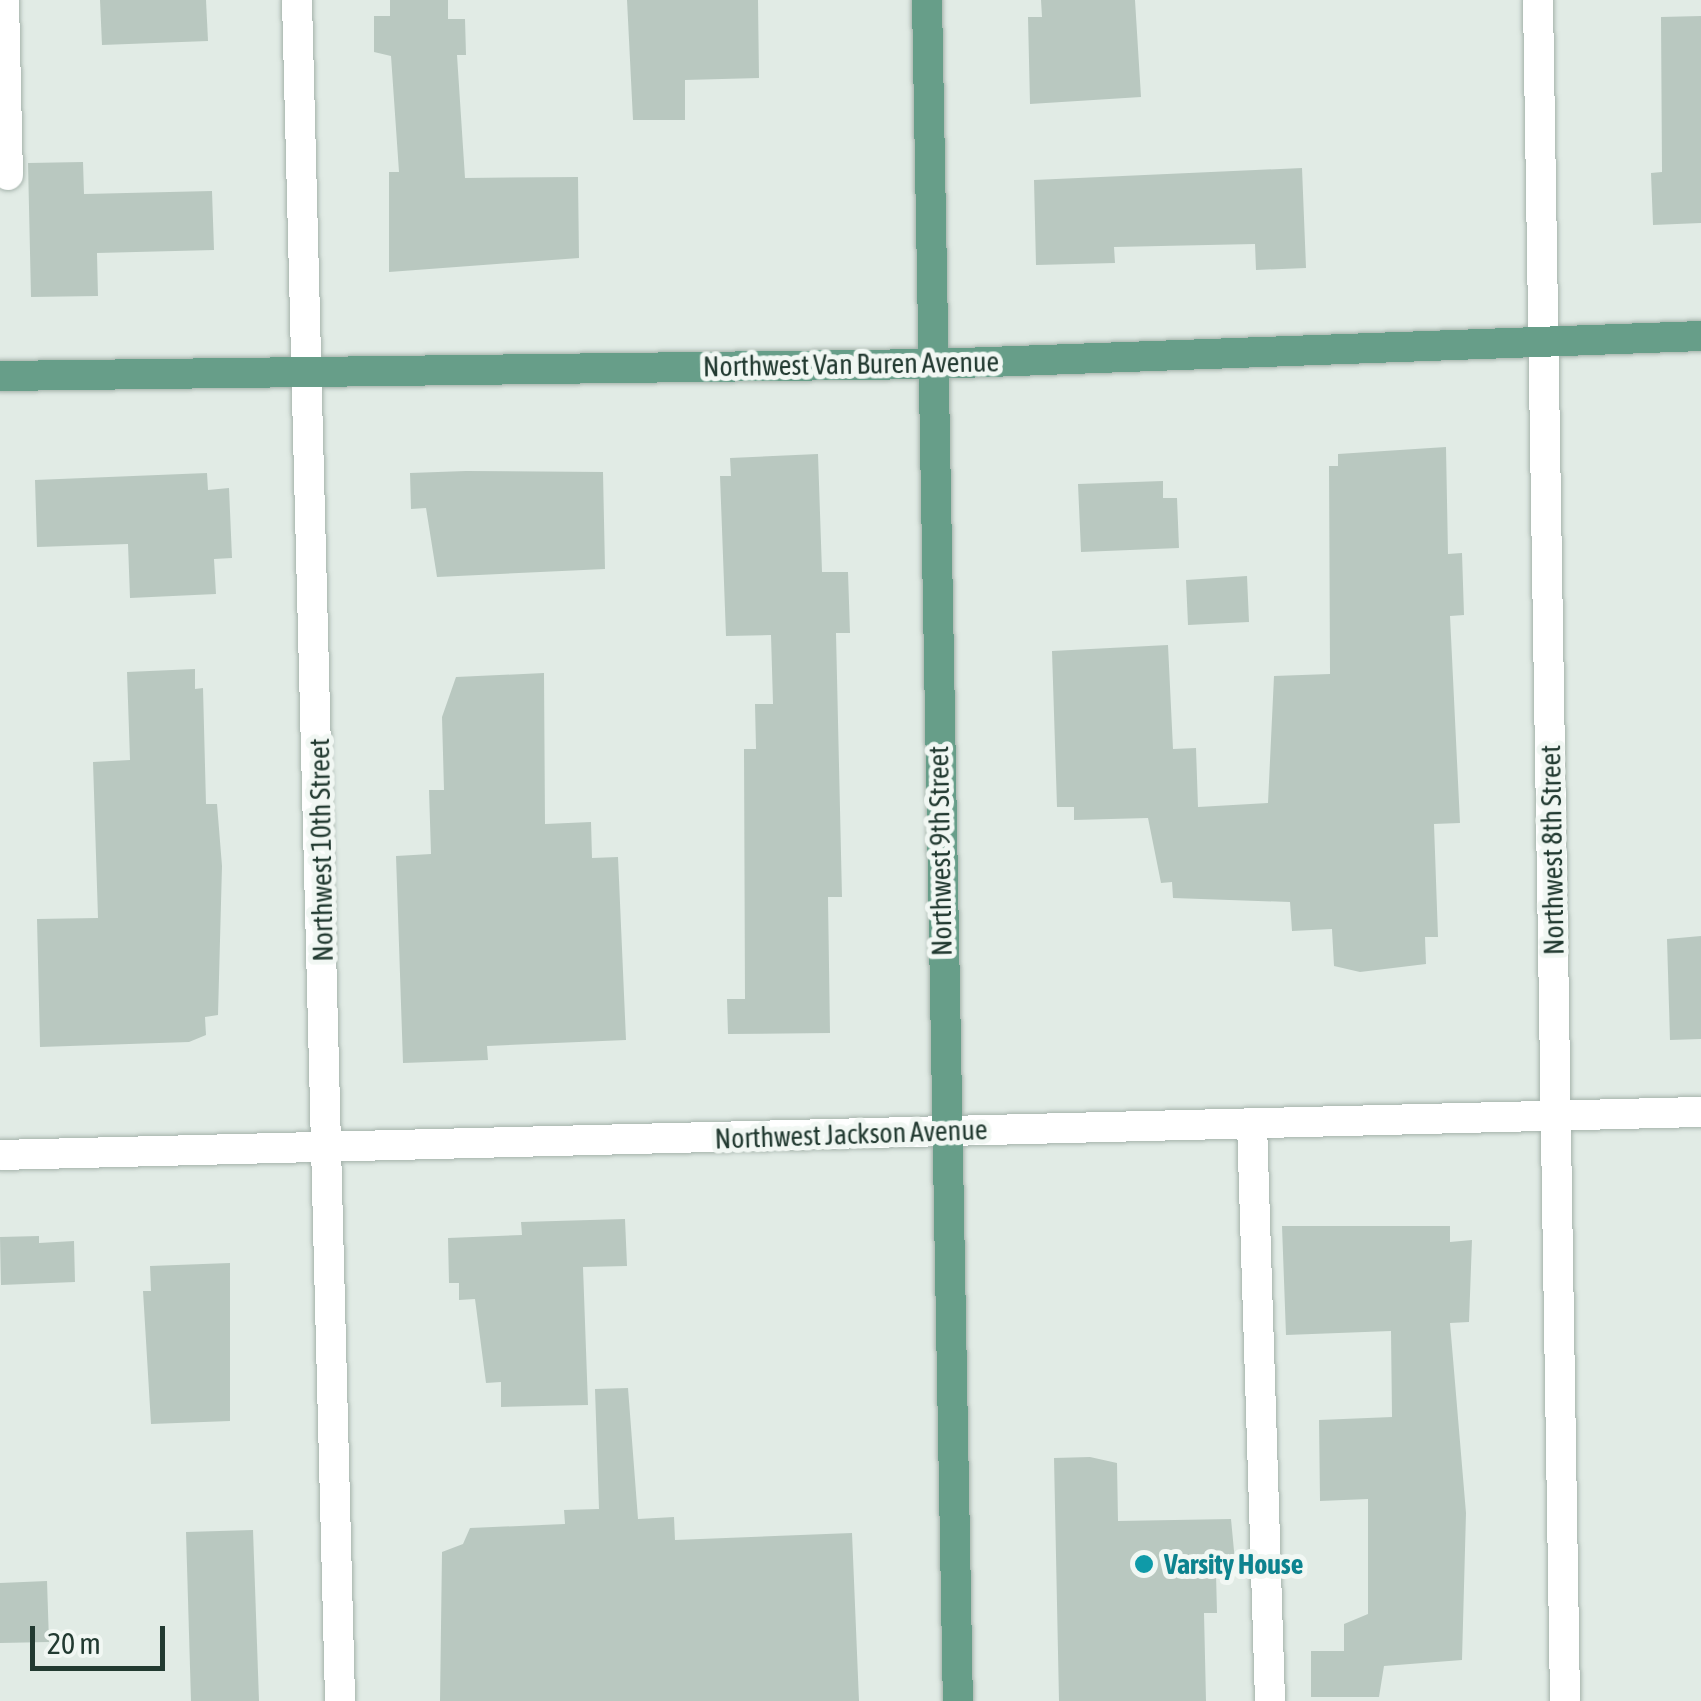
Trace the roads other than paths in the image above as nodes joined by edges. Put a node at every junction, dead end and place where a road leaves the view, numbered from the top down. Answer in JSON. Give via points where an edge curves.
{"nodes":[{"id":1,"x":4,"y":0,"type":"edge"},
{"id":2,"x":298,"y":0,"type":"edge"},
{"id":3,"x":926,"y":0,"type":"edge"},
{"id":4,"x":1538,"y":0,"type":"edge"},
{"id":5,"x":8,"y":175,"type":"dead end"},
{"id":6,"x":1701,"y":336,"type":"edge"},
{"id":7,"x":1544,"y":338,"type":"junction"},
{"id":8,"x":934,"y":364,"type":"junction"},
{"id":9,"x":310,"y":373,"type":"junction"},
{"id":10,"x":0,"y":376,"type":"edge"},
{"id":11,"x":1701,"y":1112,"type":"edge"},
{"id":12,"x":1557,"y":1116,"type":"junction"},
{"id":13,"x":1252,"y":1124,"type":"junction"},
{"id":14,"x":944,"y":1131,"type":"junction"},
{"id":15,"x":328,"y":1147,"type":"junction"},
{"id":16,"x":0,"y":1156,"type":"edge"},
{"id":17,"x":340,"y":1701,"type":"edge"},
{"id":18,"x":958,"y":1701,"type":"edge"},
{"id":19,"x":1270,"y":1701,"type":"edge"},
{"id":20,"x":1565,"y":1701,"type":"edge"}],
"edges":[{"from":1,"to":5,"type":"street"},
{"from":2,"to":9,"type":"street","name":"Northwest 10th Street"},
{"from":3,"to":8,"type":"main road","name":"Northwest 9th Street"},
{"from":4,"to":7,"type":"street","name":"Northwest 8th Street"},
{"from":6,"to":7,"type":"main road","name":"Northwest Van Buren Avenue"},
{"from":7,"to":8,"type":"main road","name":"Northwest Van Buren Avenue"},
{"from":7,"to":12,"type":"street","name":"Northwest 8th Street"},
{"from":8,"to":9,"type":"main road","name":"Northwest Van Buren Avenue"},
{"from":8,"to":14,"type":"main road","name":"Northwest 9th Street"},
{"from":9,"to":10,"type":"main road","name":"Northwest Van Buren Avenue"},
{"from":9,"to":15,"type":"street","name":"Northwest 10th Street"},
{"from":11,"to":12,"type":"street","name":"Northwest Jackson Avenue"},
{"from":12,"to":13,"type":"street","name":"Northwest Jackson Avenue"},
{"from":12,"to":20,"type":"street","name":"Northwest 8th Street"},
{"from":13,"to":14,"type":"street","name":"Northwest Jackson Avenue"},
{"from":13,"to":19,"type":"street"},
{"from":14,"to":15,"type":"street","name":"Northwest Jackson Avenue"},
{"from":14,"to":18,"type":"main road","name":"Northwest 9th Street"},
{"from":15,"to":16,"type":"street","name":"Northwest Jackson Avenue"},
{"from":15,"to":17,"type":"street","name":"Northwest 10th Street"}]}
